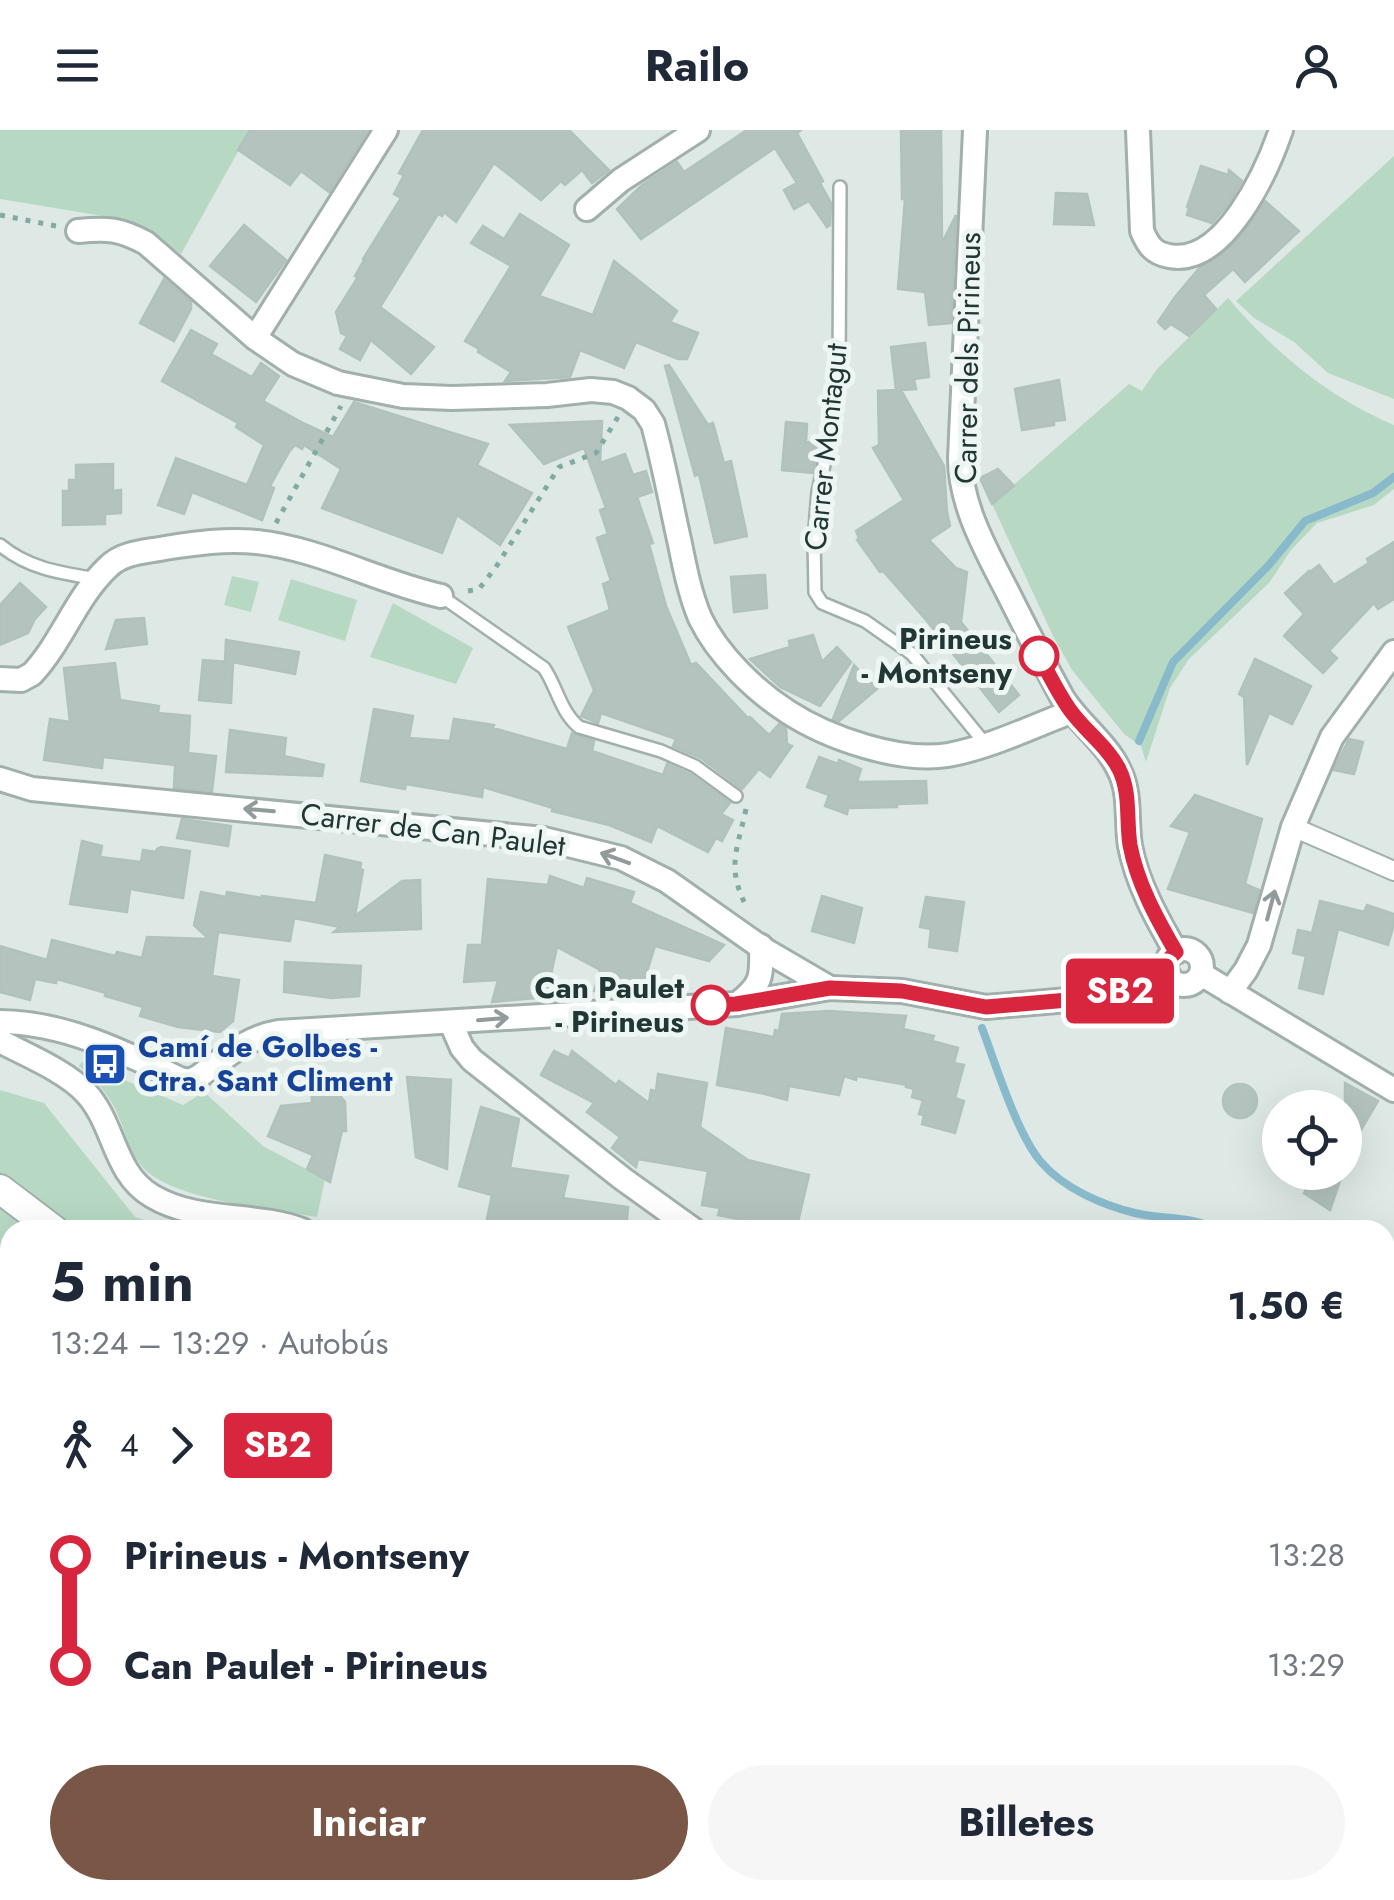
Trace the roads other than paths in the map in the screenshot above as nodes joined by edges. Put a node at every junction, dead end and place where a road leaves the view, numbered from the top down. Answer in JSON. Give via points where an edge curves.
{"nodes":[{"id":1,"x":386,"y":130,"type":"edge"},
{"id":2,"x":698,"y":130,"type":"edge"},
{"id":3,"x":974,"y":130,"type":"edge"},
{"id":4,"x":1138,"y":130,"type":"edge"},
{"id":5,"x":1281,"y":130,"type":"edge"},
{"id":6,"x":840,"y":187,"type":"dead end"},
{"id":7,"x":587,"y":209,"type":"dead end"},
{"id":8,"x":78,"y":232,"type":"road end"},
{"id":9,"x":255,"y":338,"type":"junction"},
{"id":10,"x":0,"y":545,"type":"edge"},
{"id":11,"x":97,"y":579,"type":"junction"},
{"id":12,"x":440,"y":596,"type":"joint"},
{"id":13,"x":1394,"y":652,"type":"edge"},
{"id":14,"x":0,"y":678,"type":"edge"},
{"id":15,"x":1071,"y":712,"type":"junction"},
{"id":16,"x":986,"y":746,"type":"junction"},
{"id":17,"x":0,"y":780,"type":"edge"},
{"id":18,"x":736,"y":796,"type":"road end"},
{"id":19,"x":1293,"y":827,"type":"junction"},
{"id":20,"x":1394,"y":871,"type":"edge"},
{"id":21,"x":760,"y":946,"type":"junction"},
{"id":22,"x":1176,"y":952,"type":"junction"},
{"id":23,"x":1200,"y":974,"type":"junction"},
{"id":24,"x":1169,"y":976,"type":"junction"},
{"id":25,"x":830,"y":988,"type":"junction"},
{"id":26,"x":1230,"y":992,"type":"junction"},
{"id":27,"x":736,"y":1004,"type":"junction"},
{"id":28,"x":0,"y":1022,"type":"edge"},
{"id":29,"x":451,"y":1023,"type":"junction"},
{"id":30,"x":68,"y":1032,"type":"junction"},
{"id":31,"x":0,"y":1041,"type":"edge"},
{"id":32,"x":47,"y":1067,"type":"junction"},
{"id":33,"x":1394,"y":1090,"type":"edge"},
{"id":34,"x":0,"y":1189,"type":"edge"},
{"id":35,"x":41,"y":1220,"type":"edge"},
{"id":36,"x":244,"y":1220,"type":"edge"},
{"id":37,"x":680,"y":1220,"type":"edge"}],
"edges":[{"from":1,"to":9,"type":"street"},
{"from":2,"to":7,"type":"street"},
{"from":3,"to":15,"type":"street","name":"Carrer dels Pirineus","via":[[960,474],[988,554]]},
{"from":4,"to":5,"type":"street","via":[[1142,231],[1158,254],[1184,258],[1214,241],[1241,212]]},
{"from":6,"to":16,"type":"lane","name":"Carrer Montagut","via":[[839,373],[818,492],[815,592],[822,604],[864,621],[912,654]]},
{"from":8,"to":9,"type":"street","via":[[105,228],[146,243]]},
{"from":9,"to":16,"type":"street","via":[[338,383],[403,396],[591,390],[628,398],[653,424],[701,620],[766,697],[817,727],[883,751],[945,756]]},
{"from":10,"to":11,"type":"lane","via":[[46,570]]},
{"from":11,"to":12,"type":"street","via":[[126,555],[242,541],[291,548]]},
{"from":11,"to":14,"type":"street","via":[[32,674]]},
{"from":12,"to":18,"type":"lane","via":[[544,668],[579,726],[694,766]]},
{"from":13,"to":19,"type":"street","via":[[1332,737]]},
{"from":15,"to":16,"type":"street"},
{"from":15,"to":22,"type":"street","name":"Carrer dels Pirineus","via":[[1119,770],[1134,863]]},
{"from":21,"to":17,"type":"street","name":"Carrer de Can Paulet","one_way":true,"via":[[667,881],[620,858],[544,839],[32,789]]},
{"from":19,"to":20,"type":"street"},
{"from":26,"to":19,"type":"street","one_way":true,"via":[[1259,945]]},
{"from":21,"to":25,"type":"street","name":"Carrer de Can Paulet"},
{"from":21,"to":27,"type":"street","via":[[760,979]]},
{"from":22,"to":23,"type":"street","via":[[1197,955]]},
{"from":22,"to":24,"type":"street","via":[[1168,960]]},
{"from":23,"to":24,"type":"street","via":[[1183,985]]},
{"from":23,"to":26,"type":"street"},
{"from":24,"to":25,"type":"street","name":"Carrer de Can Paulet","via":[[1068,1000],[986,1007],[902,991]]},
{"from":25,"to":27,"type":"street","name":"Carrer de Can Paulet"},
{"from":26,"to":33,"type":"street"},
{"from":29,"to":27,"type":"street","name":"Carrer de Can Paulet","one_way":true},
{"from":28,"to":30,"type":"street"},
{"from":29,"to":30,"type":"street","name":"Carrer de Can Paulet","via":[[265,1034],[189,1081]]},
{"from":29,"to":37,"type":"street","via":[[472,1060]]},
{"from":30,"to":32,"type":"street"},
{"from":31,"to":32,"type":"street"},
{"from":32,"to":36,"type":"street","via":[[84,1091],[101,1112],[124,1168],[149,1194],[185,1210]]},
{"from":34,"to":35,"type":"street"}]}
